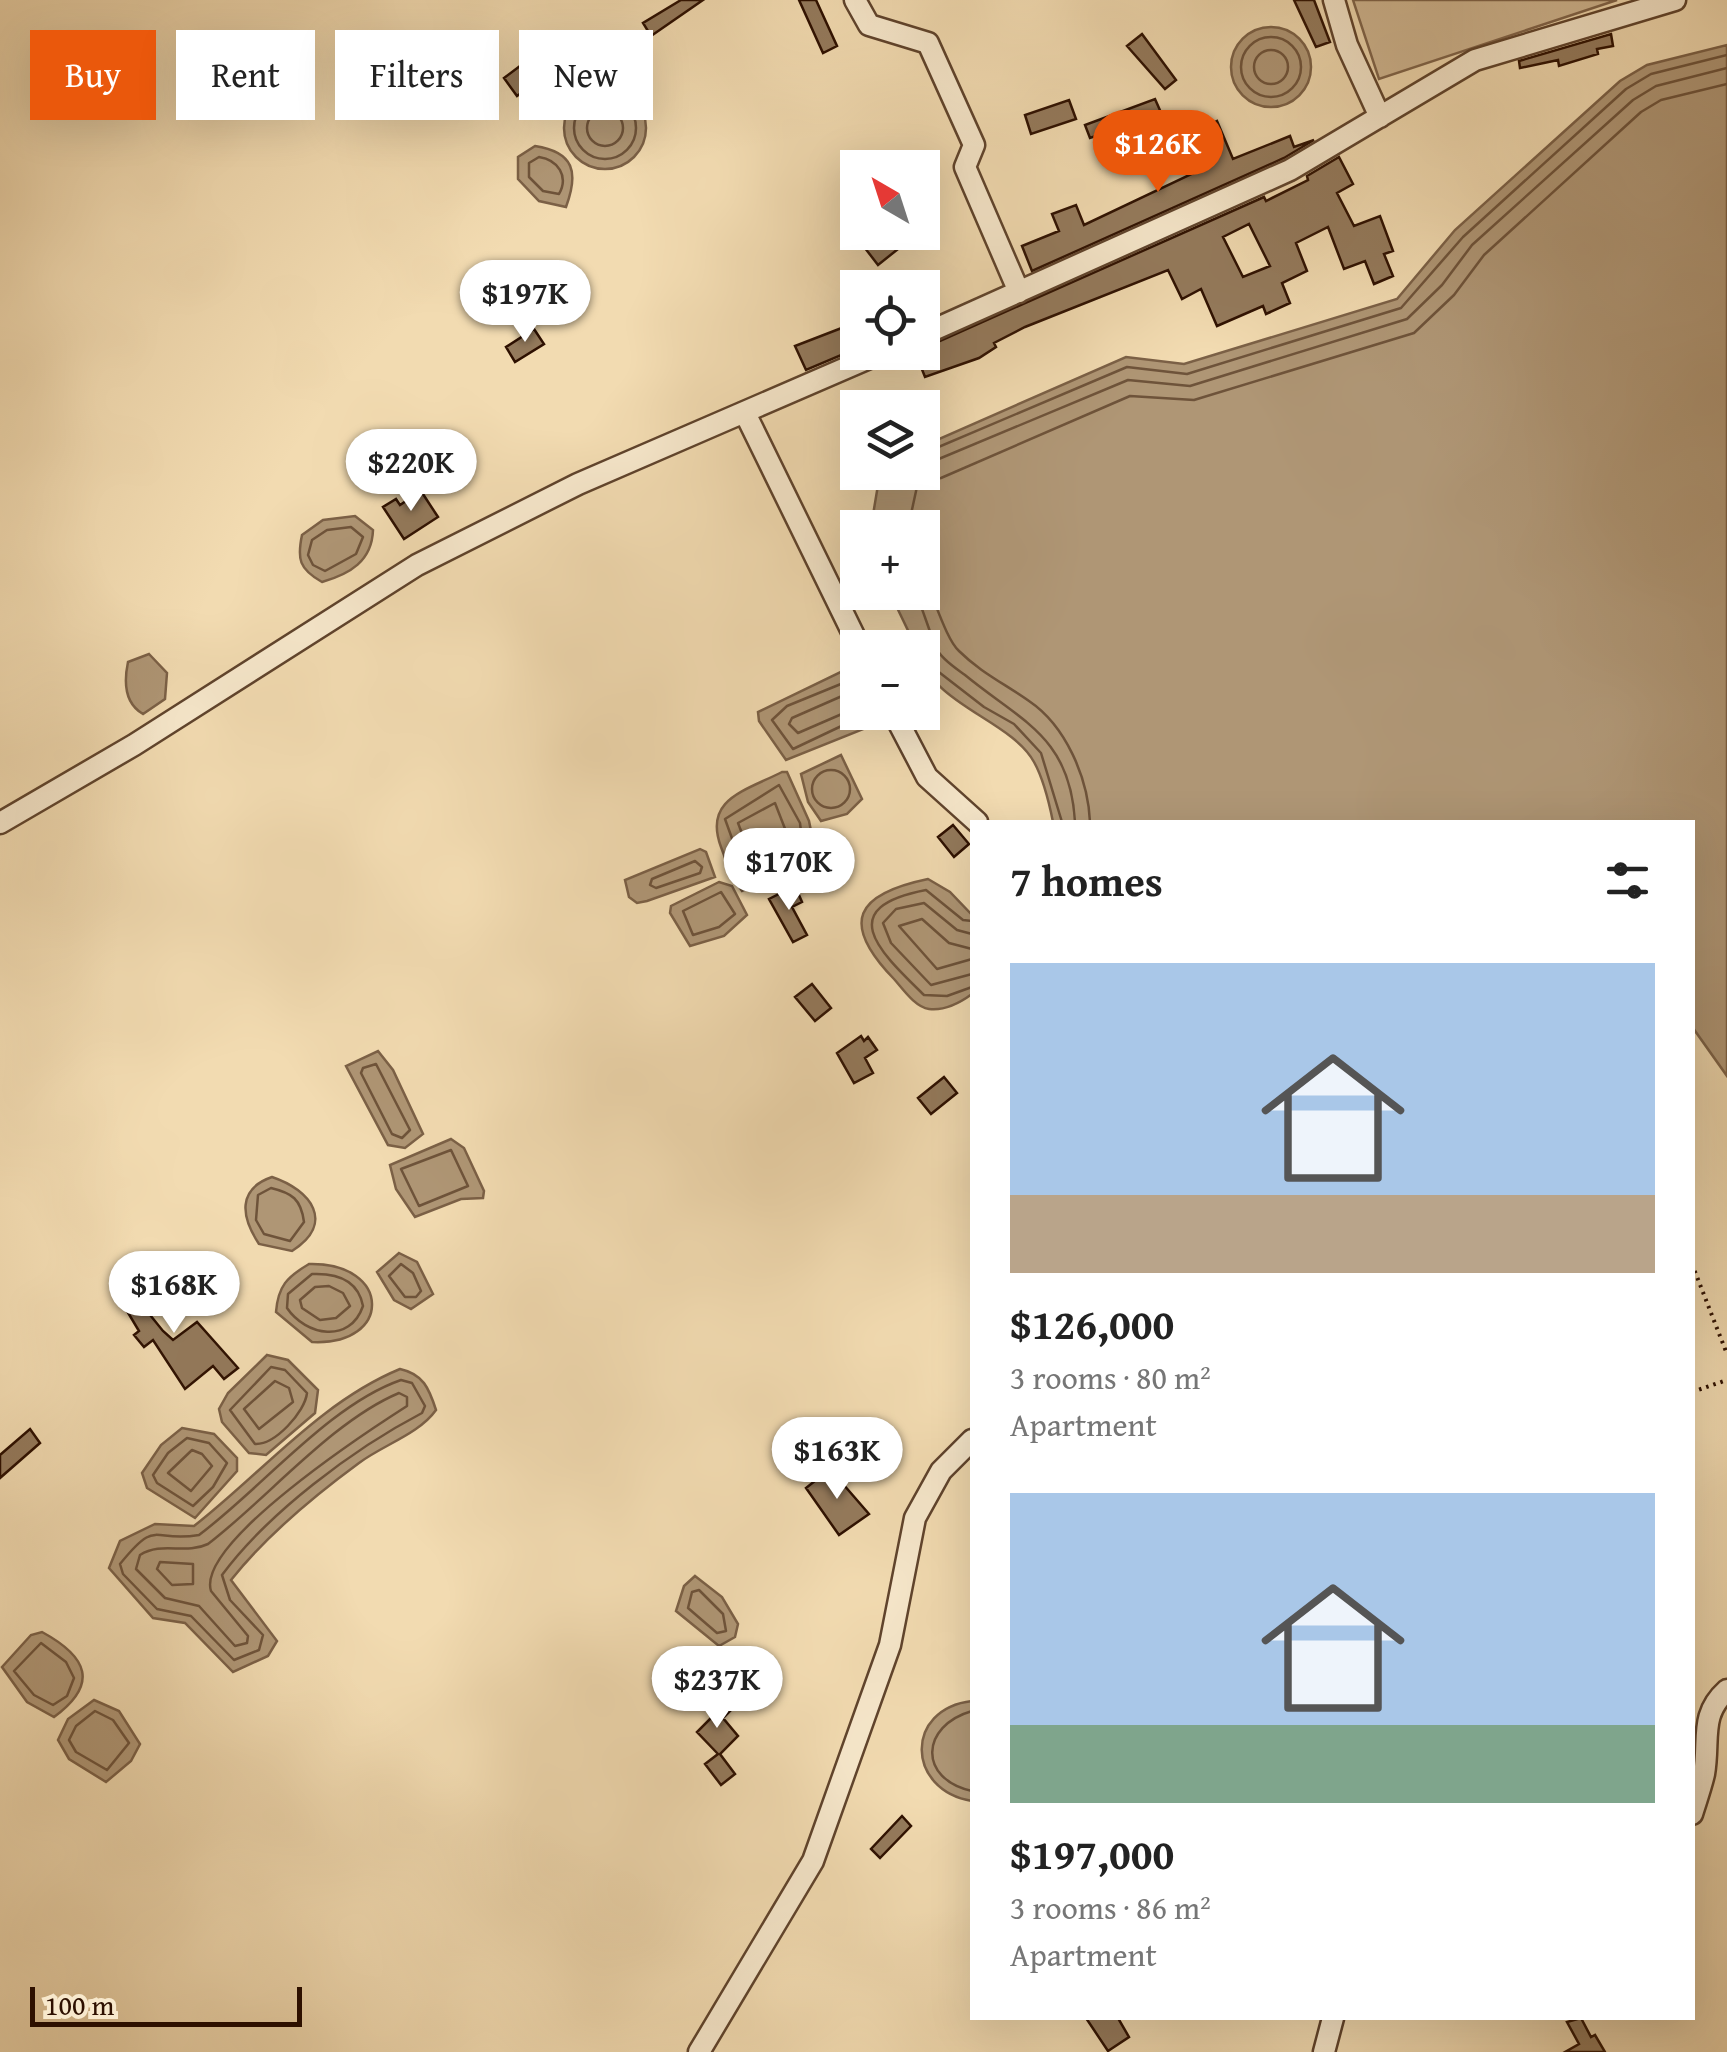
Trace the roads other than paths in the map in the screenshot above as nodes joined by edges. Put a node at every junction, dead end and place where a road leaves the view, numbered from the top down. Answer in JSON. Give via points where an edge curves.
{"nodes":[{"id":1,"x":855,"y":0,"type":"edge"},
{"id":2,"x":1334,"y":0,"type":"edge"},
{"id":3,"x":1675,"y":0,"type":"edge"},
{"id":4,"x":1380,"y":117,"type":"junction"},
{"id":5,"x":1019,"y":292,"type":"junction"},
{"id":6,"x":940,"y":327,"type":"edge"},
{"id":7,"x":843,"y":370,"type":"edge"},
{"id":8,"x":746,"y":413,"type":"junction"},
{"id":9,"x":851,"y":630,"type":"edge"},
{"id":10,"x":902,"y":730,"type":"edge"},
{"id":11,"x":975,"y":820,"type":"edge"},
{"id":12,"x":0,"y":823,"type":"edge"},
{"id":13,"x":970,"y":1442,"type":"edge"},
{"id":14,"x":1727,"y":1690,"type":"edge"},
{"id":15,"x":1695,"y":1803,"type":"edge"},
{"id":16,"x":1332,"y":2020,"type":"edge"},
{"id":17,"x":700,"y":2052,"type":"edge"},
{"id":18,"x":1324,"y":2052,"type":"edge"}],
"edges":[{"from":1,"to":5,"type":"street","via":[[869,25],[928,43],[974,145],[965,167]]},
{"from":2,"to":4,"type":"street"},
{"from":3,"to":4,"type":"street","via":[[1476,60]]},
{"from":4,"to":5,"type":"street","via":[[1290,170]]},
{"from":5,"to":6,"type":"street"},
{"from":7,"to":8,"type":"street"},
{"from":8,"to":9,"type":"street"},
{"from":8,"to":12,"type":"street","via":[[578,484],[417,566]]},
{"from":10,"to":11,"type":"street","via":[[927,777]]},
{"from":13,"to":17,"type":"street","via":[[941,1471],[914,1518],[890,1646],[813,1861]]},
{"from":14,"to":15,"type":"street","via":[[1711,1704]]},
{"from":16,"to":18,"type":"street"}]}
